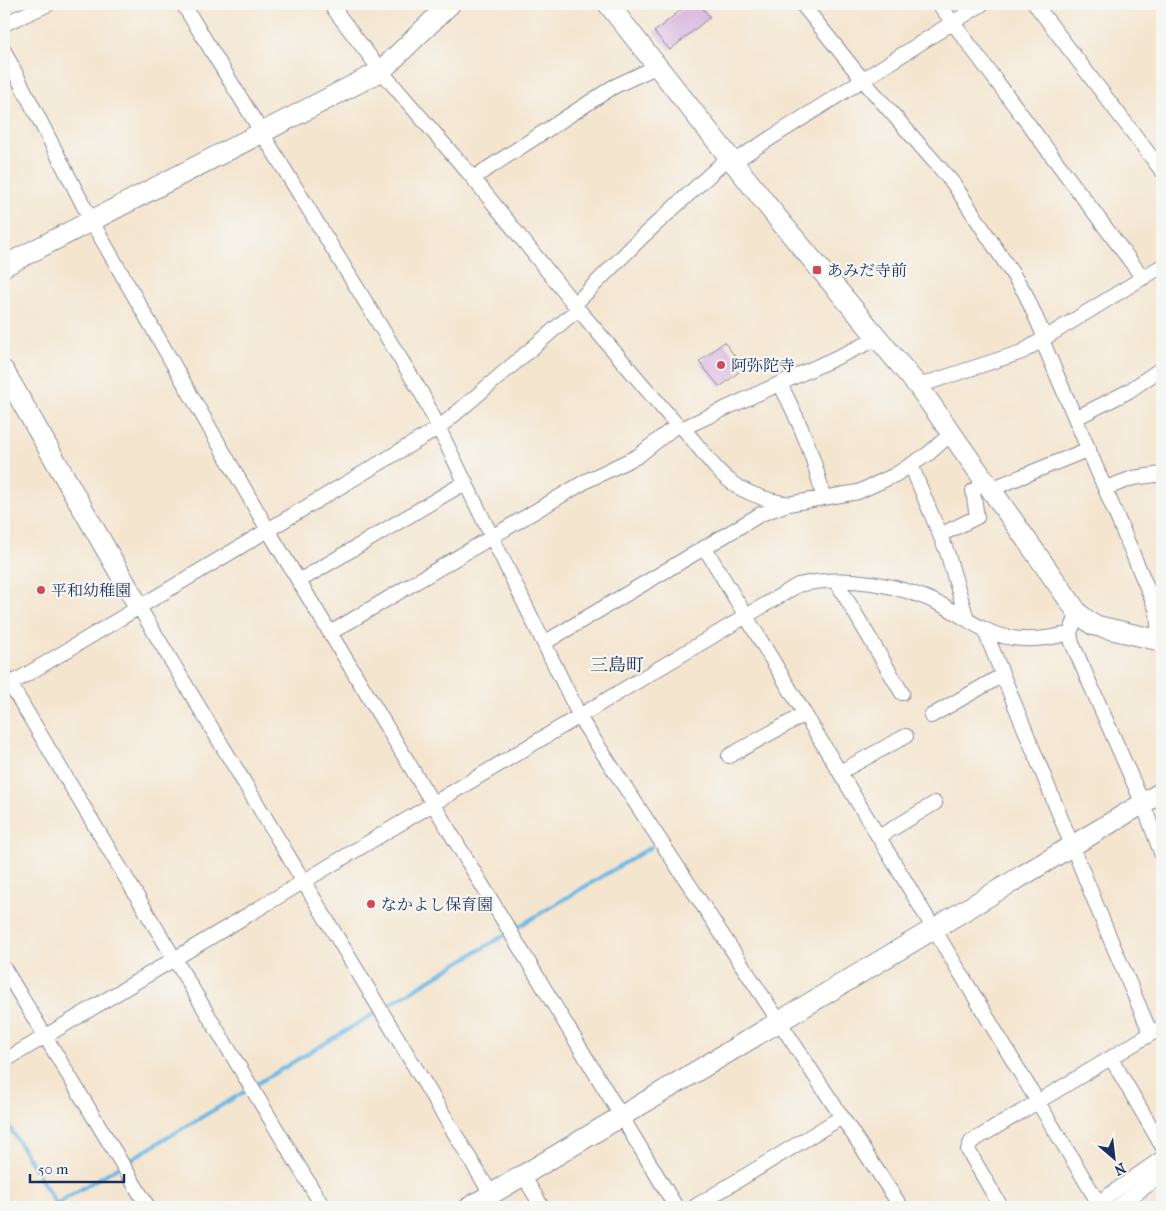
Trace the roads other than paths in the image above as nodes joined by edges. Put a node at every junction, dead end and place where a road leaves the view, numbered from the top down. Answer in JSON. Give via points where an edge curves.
{"nodes":[{"id":1,"x":49,"y":4,"type":"edge"},
{"id":2,"x":183,"y":4,"type":"edge"},
{"id":3,"x":330,"y":4,"type":"edge"},
{"id":4,"x":450,"y":4,"type":"edge"},
{"id":5,"x":608,"y":4,"type":"edge"},
{"id":6,"x":802,"y":4,"type":"edge"},
{"id":7,"x":940,"y":4,"type":"edge"},
{"id":8,"x":982,"y":4,"type":"edge"},
{"id":9,"x":1035,"y":4,"type":"edge"},
{"id":10,"x":953,"y":22,"type":"junction"},
{"id":11,"x":4,"y":24,"type":"edge"},
{"id":12,"x":4,"y":51,"type":"edge"},
{"id":13,"x":658,"y":66,"type":"junction"},
{"id":14,"x":381,"y":71,"type":"junction"},
{"id":15,"x":862,"y":79,"type":"junction"},
{"id":16,"x":261,"y":133,"type":"junction"},
{"id":17,"x":731,"y":160,"type":"junction"},
{"id":18,"x":1162,"y":171,"type":"edge"},
{"id":19,"x":473,"y":178,"type":"junction"},
{"id":20,"x":92,"y":222,"type":"junction"},
{"id":21,"x":4,"y":266,"type":"edge"},
{"id":22,"x":1162,"y":266,"type":"edge"},
{"id":23,"x":1143,"y":278,"type":"junction"},
{"id":24,"x":576,"y":307,"type":"junction"},
{"id":25,"x":880,"y":338,"type":"junction"},
{"id":26,"x":1043,"y":339,"type":"junction"},
{"id":27,"x":1162,"y":368,"type":"edge"},
{"id":28,"x":4,"y":370,"type":"edge"},
{"id":29,"x":780,"y":384,"type":"junction"},
{"id":30,"x":918,"y":386,"type":"junction"},
{"id":31,"x":1076,"y":418,"type":"junction"},
{"id":32,"x":440,"y":426,"type":"junction"},
{"id":33,"x":680,"y":426,"type":"junction"},
{"id":34,"x":952,"y":433,"type":"junction"},
{"id":35,"x":1089,"y":449,"type":"junction"},
{"id":36,"x":911,"y":465,"type":"junction"},
{"id":37,"x":1162,"y":474,"type":"edge"},
{"id":38,"x":466,"y":482,"type":"junction"},
{"id":39,"x":988,"y":485,"type":"junction"},
{"id":40,"x":1106,"y":488,"type":"junction"},
{"id":41,"x":823,"y":497,"type":"junction"},
{"id":42,"x":788,"y":504,"type":"junction"},
{"id":43,"x":268,"y":530,"type":"junction"},
{"id":44,"x":940,"y":535,"type":"junction"},
{"id":45,"x":492,"y":536,"type":"junction"},
{"id":46,"x":705,"y":548,"type":"junction"},
{"id":47,"x":299,"y":581,"type":"junction"},
{"id":48,"x":836,"y":581,"type":"junction"},
{"id":49,"x":139,"y":607,"type":"junction"},
{"id":50,"x":1078,"y":613,"type":"junction"},
{"id":51,"x":746,"y":615,"type":"junction"},
{"id":52,"x":967,"y":620,"type":"junction"},
{"id":53,"x":984,"y":629,"type":"junction"},
{"id":54,"x":330,"y":632,"type":"junction"},
{"id":55,"x":1070,"y":633,"type":"junction"},
{"id":56,"x":1160,"y":640,"type":"edge"},
{"id":57,"x":544,"y":642,"type":"junction"},
{"id":58,"x":1001,"y":676,"type":"junction"},
{"id":59,"x":6,"y":682,"type":"edge"},
{"id":60,"x":902,"y":693,"type":"dead end"},
{"id":61,"x":805,"y":714,"type":"junction"},
{"id":62,"x":579,"y":715,"type":"junction"},
{"id":63,"x":931,"y":716,"type":"dead end"},
{"id":64,"x":906,"y":736,"type":"dead end"},
{"id":65,"x":729,"y":756,"type":"dead end"},
{"id":66,"x":840,"y":772,"type":"junction"},
{"id":67,"x":1162,"y":792,"type":"edge"},
{"id":68,"x":433,"y":803,"type":"junction"},
{"id":69,"x":935,"y":803,"type":"dead end"},
{"id":70,"x":1143,"y":804,"type":"junction"},
{"id":71,"x":879,"y":837,"type":"junction"},
{"id":72,"x":1073,"y":845,"type":"junction"},
{"id":73,"x":1162,"y":854,"type":"edge"},
{"id":74,"x":304,"y":881,"type":"junction"},
{"id":75,"x":934,"y":929,"type":"junction"},
{"id":76,"x":174,"y":959,"type":"junction"},
{"id":77,"x":4,"y":968,"type":"edge"},
{"id":78,"x":779,"y":1022,"type":"junction"},
{"id":79,"x":1157,"y":1030,"type":"edge"},
{"id":80,"x":45,"y":1036,"type":"junction"},
{"id":81,"x":1111,"y":1058,"type":"junction"},
{"id":82,"x":4,"y":1061,"type":"edge"},
{"id":83,"x":1038,"y":1103,"type":"junction"},
{"id":84,"x":622,"y":1116,"type":"junction"},
{"id":85,"x":842,"y":1117,"type":"junction"},
{"id":86,"x":1162,"y":1146,"type":"edge"},
{"id":87,"x":1162,"y":1158,"type":"edge"},
{"id":88,"x":522,"y":1175,"type":"junction"},
{"id":89,"x":1162,"y":1175,"type":"edge"},
{"id":90,"x":491,"y":1194,"type":"junction"},
{"id":91,"x":1097,"y":1206,"type":"edge"},
{"id":92,"x":148,"y":1207,"type":"edge"},
{"id":93,"x":323,"y":1207,"type":"edge"},
{"id":94,"x":470,"y":1207,"type":"edge"},
{"id":95,"x":542,"y":1207,"type":"edge"},
{"id":96,"x":676,"y":1207,"type":"edge"},
{"id":97,"x":694,"y":1207,"type":"edge"},
{"id":98,"x":901,"y":1207,"type":"edge"},
{"id":99,"x":1001,"y":1207,"type":"edge"},
{"id":100,"x":1117,"y":1207,"type":"edge"}],
"edges":[{"from":1,"to":11,"type":"street"},
{"from":2,"to":16,"type":"street"},
{"from":3,"to":14,"type":"street"},
{"from":4,"to":14,"type":"street"},
{"from":5,"to":13,"type":"street"},
{"from":6,"to":15,"type":"street"},
{"from":7,"to":10,"type":"street"},
{"from":8,"to":10,"type":"street"},
{"from":9,"to":18,"type":"street"},
{"from":10,"to":15,"type":"street"},
{"from":10,"to":23,"type":"street"},
{"from":12,"to":20,"type":"street"},
{"from":13,"to":17,"type":"street"},
{"from":13,"to":19,"type":"street","via":[[613,87]]},
{"from":14,"to":16,"type":"street"},
{"from":14,"to":19,"type":"street"},
{"from":15,"to":17,"type":"street"},
{"from":15,"to":26,"type":"street","via":[[953,182],[1020,285]]},
{"from":16,"to":20,"type":"street"},
{"from":16,"to":32,"type":"street"},
{"from":17,"to":24,"type":"street","via":[[643,236]]},
{"from":17,"to":25,"type":"street"},
{"from":19,"to":24,"type":"street"},
{"from":20,"to":21,"type":"street"},
{"from":20,"to":43,"type":"street"},
{"from":22,"to":23,"type":"street"},
{"from":23,"to":26,"type":"street"},
{"from":24,"to":32,"type":"street"},
{"from":24,"to":33,"type":"street"},
{"from":25,"to":29,"type":"street"},
{"from":25,"to":30,"type":"street"},
{"from":26,"to":30,"type":"street","via":[[1022,352]]},
{"from":26,"to":31,"type":"street"},
{"from":27,"to":31,"type":"street","via":[[1129,391]]},
{"from":28,"to":49,"type":"street"},
{"from":29,"to":33,"type":"street"},
{"from":29,"to":41,"type":"street","via":[[818,470]]},
{"from":30,"to":34,"type":"street"},
{"from":31,"to":35,"type":"street"},
{"from":32,"to":38,"type":"street"},
{"from":32,"to":43,"type":"street"},
{"from":33,"to":42,"type":"street","via":[[727,481],[763,500]]},
{"from":33,"to":45,"type":"street","via":[[638,456],[586,481]]},
{"from":34,"to":36,"type":"street"},
{"from":34,"to":39,"type":"street"},
{"from":35,"to":39,"type":"street"},
{"from":35,"to":40,"type":"street"},
{"from":36,"to":41,"type":"street","via":[[858,492]]},
{"from":36,"to":44,"type":"street"},
{"from":37,"to":40,"type":"street","via":[[1133,478]]},
{"from":38,"to":45,"type":"street"},
{"from":38,"to":47,"type":"street"},
{"from":39,"to":44,"type":"street","via":[[973,491],[977,517]]},
{"from":39,"to":50,"type":"street"},
{"from":40,"to":56,"type":"street","via":[[1157,611]]},
{"from":41,"to":42,"type":"street"},
{"from":42,"to":46,"type":"street","via":[[761,514]]},
{"from":43,"to":47,"type":"street"},
{"from":43,"to":49,"type":"street"},
{"from":44,"to":52,"type":"street"},
{"from":45,"to":54,"type":"street"},
{"from":45,"to":57,"type":"street"},
{"from":46,"to":51,"type":"street"},
{"from":46,"to":57,"type":"street"},
{"from":47,"to":54,"type":"street"},
{"from":48,"to":51,"type":"street","via":[[798,585]]},
{"from":48,"to":52,"type":"street","via":[[856,580],[895,588],[942,605]]},
{"from":48,"to":60,"type":"street"},
{"from":49,"to":59,"type":"street"},
{"from":49,"to":74,"type":"street"},
{"from":50,"to":55,"type":"street"},
{"from":50,"to":56,"type":"street","via":[[1093,625]]},
{"from":51,"to":61,"type":"street"},
{"from":51,"to":62,"type":"street"},
{"from":52,"to":53,"type":"street"},
{"from":53,"to":55,"type":"street","via":[[1006,638],[1047,639]]},
{"from":53,"to":58,"type":"street"},
{"from":54,"to":68,"type":"street"},
{"from":55,"to":70,"type":"street"},
{"from":57,"to":62,"type":"street"},
{"from":58,"to":63,"type":"street"},
{"from":58,"to":72,"type":"street"},
{"from":59,"to":76,"type":"street"},
{"from":61,"to":65,"type":"street"},
{"from":61,"to":66,"type":"street"},
{"from":62,"to":68,"type":"street"},
{"from":62,"to":78,"type":"street"},
{"from":64,"to":66,"type":"street"},
{"from":66,"to":71,"type":"street"},
{"from":67,"to":70,"type":"street"},
{"from":68,"to":74,"type":"street"},
{"from":68,"to":84,"type":"street"},
{"from":69,"to":71,"type":"street"},
{"from":70,"to":72,"type":"street"},
{"from":70,"to":73,"type":"street"},
{"from":71,"to":75,"type":"street"},
{"from":72,"to":75,"type":"street"},
{"from":72,"to":79,"type":"street"},
{"from":74,"to":76,"type":"street"},
{"from":74,"to":90,"type":"street"},
{"from":75,"to":78,"type":"street"},
{"from":75,"to":83,"type":"street"},
{"from":76,"to":80,"type":"street"},
{"from":76,"to":93,"type":"street"},
{"from":77,"to":80,"type":"street"},
{"from":78,"to":84,"type":"street"},
{"from":78,"to":85,"type":"street"},
{"from":79,"to":81,"type":"street"},
{"from":80,"to":82,"type":"street"},
{"from":80,"to":92,"type":"street"},
{"from":81,"to":83,"type":"street"},
{"from":81,"to":86,"type":"street"},
{"from":83,"to":91,"type":"street"},
{"from":83,"to":99,"type":"street","via":[[971,1142],[968,1150]]},
{"from":84,"to":88,"type":"street"},
{"from":84,"to":96,"type":"street"},
{"from":85,"to":97,"type":"street"},
{"from":85,"to":98,"type":"street"},
{"from":87,"to":91,"type":"street"},
{"from":88,"to":90,"type":"street"},
{"from":88,"to":95,"type":"street"},
{"from":89,"to":100,"type":"street"},
{"from":90,"to":94,"type":"street"}]}
